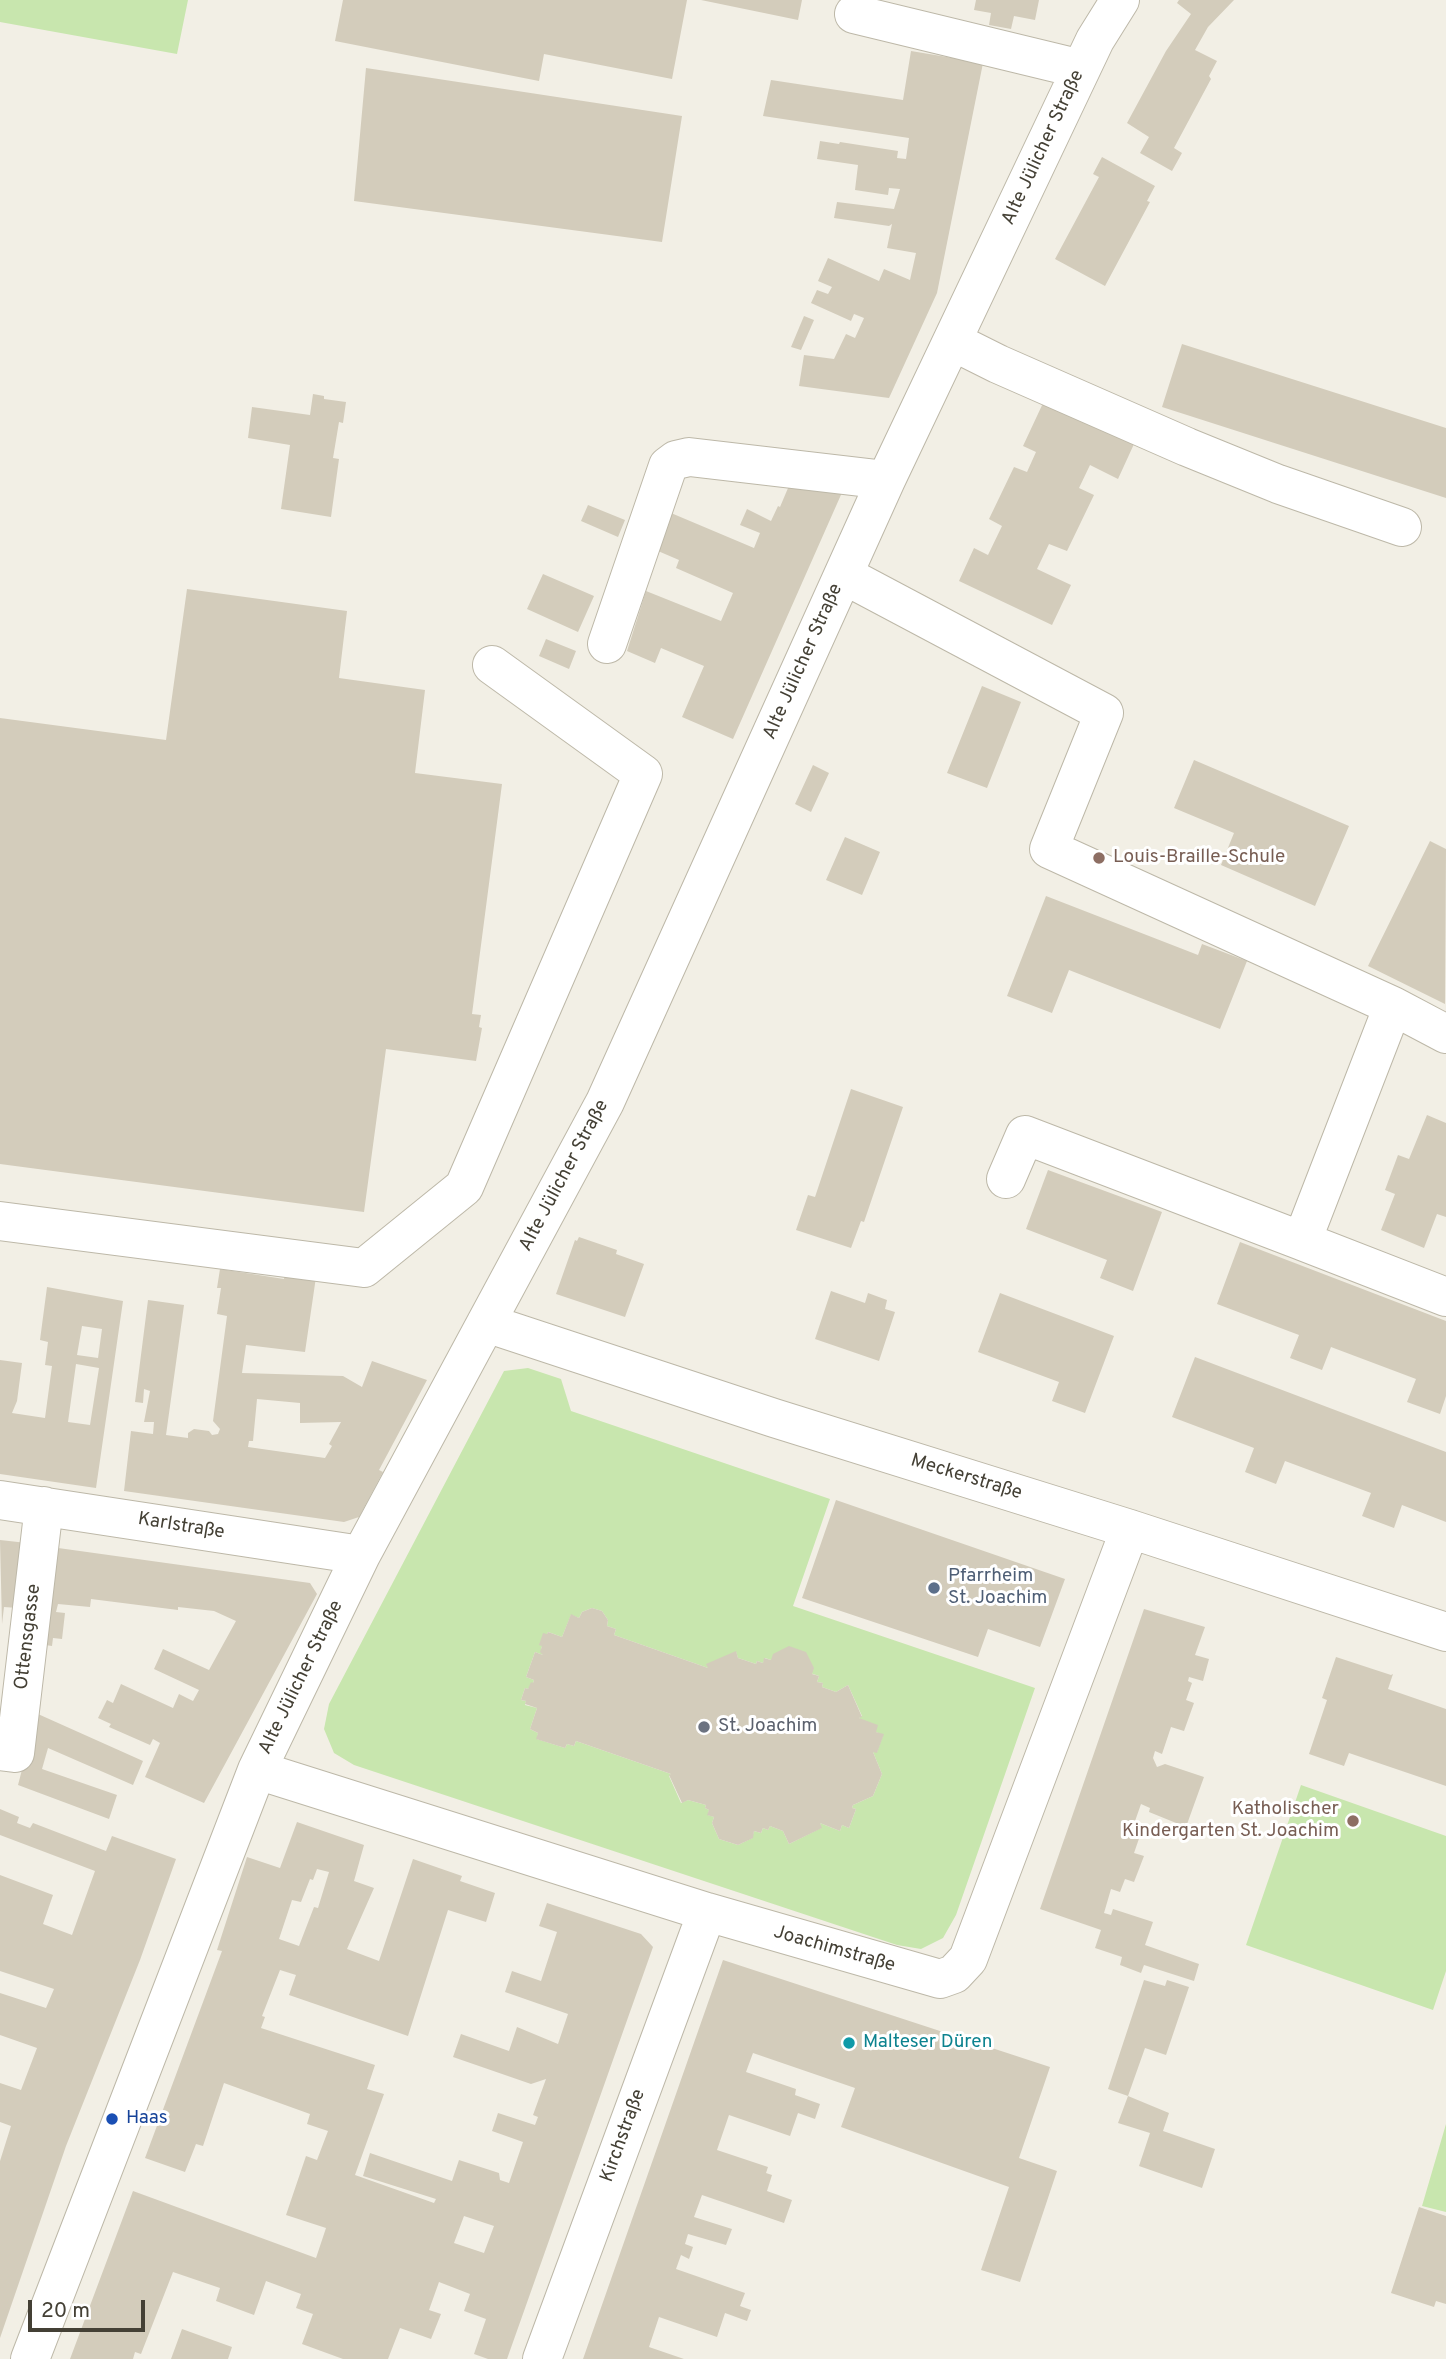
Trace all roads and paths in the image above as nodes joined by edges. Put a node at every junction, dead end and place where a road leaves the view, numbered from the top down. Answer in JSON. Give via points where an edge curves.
{"nodes":[{"id":1,"x":1120,"y":0,"type":"edge"},
{"id":2,"x":854,"y":14,"type":"dead end"},
{"id":3,"x":1081,"y":69,"type":"junction"},
{"id":4,"x":953,"y":341,"type":"junction"},
{"id":5,"x":886,"y":480,"type":"junction"},
{"id":6,"x":1402,"y":527,"type":"dead end"},
{"id":7,"x":844,"y":575,"type":"junction"},
{"id":8,"x":607,"y":644,"type":"dead end"},
{"id":9,"x":492,"y":665,"type":"dead end"},
{"id":10,"x":1393,"y":1006,"type":"junction"},
{"id":11,"x":1446,"y":1034,"type":"edge"},
{"id":12,"x":1006,"y":1179,"type":"dead end"},
{"id":13,"x":0,"y":1221,"type":"edge"},
{"id":14,"x":1302,"y":1241,"type":"junction"},
{"id":15,"x":1446,"y":1297,"type":"edge"},
{"id":16,"x":486,"y":1323,"type":"junction"},
{"id":17,"x":0,"y":1500,"type":"edge"},
{"id":18,"x":44,"y":1506,"type":"junction"},
{"id":19,"x":1130,"y":1529,"type":"junction"},
{"id":20,"x":361,"y":1555,"type":"junction"},
{"id":21,"x":1446,"y":1632,"type":"edge"},
{"id":22,"x":0,"y":1751,"type":"edge"},
{"id":23,"x":257,"y":1770,"type":"junction"},
{"id":24,"x":707,"y":1912,"type":"junction"},
{"id":25,"x":30,"y":2359,"type":"edge"},
{"id":26,"x":542,"y":2359,"type":"edge"}],
"edges":[{"from":1,"to":3,"type":"street","name":"Alte Jülicher Straße"},
{"from":2,"to":3,"type":"street"},
{"from":3,"to":4,"type":"street","name":"Alte Jülicher Straße"},
{"from":4,"to":5,"type":"street","name":"Alte Jülicher Straße"},
{"from":4,"to":6,"type":"street","via":[[1198,451]]},
{"from":5,"to":7,"type":"street","name":"Alte Jülicher Straße"},
{"from":5,"to":8,"type":"street","via":[[689,457],[676,460],[668,466]]},
{"from":7,"to":10,"type":"street","via":[[1104,713],[1048,849]]},
{"from":7,"to":16,"type":"street","name":"Alte Jülicher Straße","via":[[605,1102]]},
{"from":9,"to":13,"type":"street","via":[[643,774],[464,1187],[364,1268]]},
{"from":10,"to":11,"type":"street"},
{"from":10,"to":14,"type":"street"},
{"from":12,"to":14,"type":"street","via":[[1025,1135]]},
{"from":14,"to":15,"type":"street"},
{"from":16,"to":19,"type":"street","name":"Meckerstraße"},
{"from":16,"to":20,"type":"street","name":"Alte Jülicher Straße"},
{"from":17,"to":18,"type":"street","name":"Karlstraße"},
{"from":18,"to":20,"type":"street","name":"Karlstraße"},
{"from":18,"to":22,"type":"street","name":"Ottensgasse","via":[[15,1754]]},
{"from":19,"to":21,"type":"street","name":"Meckerstraße"},
{"from":19,"to":24,"type":"street","name":"Joachimstraße","via":[[968,1959],[954,1975],[940,1979],[921,1975]]},
{"from":20,"to":23,"type":"street","name":"Alte Jülicher Straße"},
{"from":23,"to":24,"type":"street","name":"Joachimstraße"},
{"from":23,"to":25,"type":"street","name":"Alte Jülicher Straße"},
{"from":24,"to":26,"type":"street","name":"Kirchstraße"}]}
